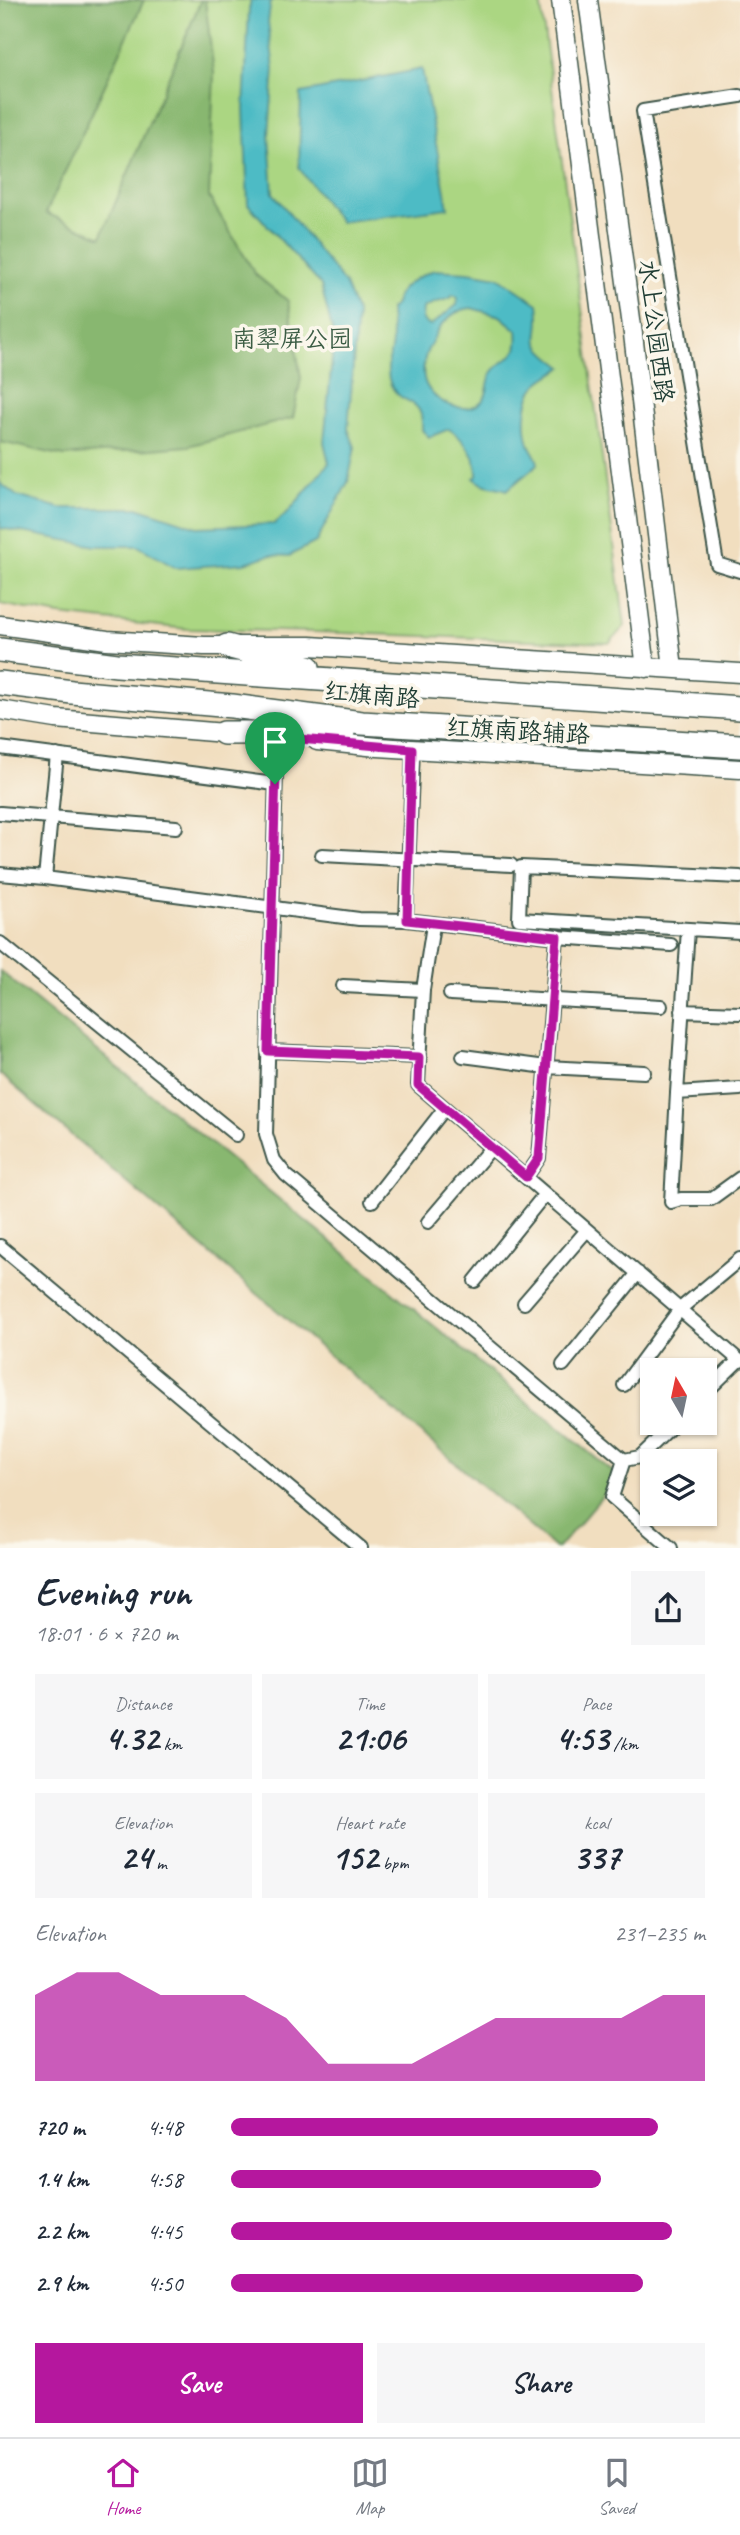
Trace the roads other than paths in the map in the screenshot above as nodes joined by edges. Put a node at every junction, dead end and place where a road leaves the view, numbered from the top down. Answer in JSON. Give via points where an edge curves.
{"nodes":[{"id":1,"x":561,"y":0,"type":"edge"},
{"id":2,"x":588,"y":0,"type":"edge"},
{"id":3,"x":740,"y":96,"type":"edge"},
{"id":4,"x":740,"y":571,"type":"edge"},
{"id":5,"x":0,"y":625,"type":"edge"},
{"id":6,"x":227,"y":646,"type":"junction"},
{"id":7,"x":0,"y":650,"type":"edge"},
{"id":8,"x":646,"y":668,"type":"junction"},
{"id":9,"x":673,"y":668,"type":"junction"},
{"id":10,"x":740,"y":673,"type":"edge"},
{"id":11,"x":372,"y":682,"type":"junction"},
{"id":12,"x":0,"y":683,"type":"edge"},
{"id":13,"x":740,"y":708,"type":"edge"},
{"id":14,"x":0,"y":710,"type":"edge"},
{"id":15,"x":362,"y":723,"type":"junction"},
{"id":16,"x":224,"y":733,"type":"junction"},
{"id":17,"x":277,"y":737,"type":"junction"},
{"id":18,"x":740,"y":746,"type":"edge"},
{"id":19,"x":0,"y":748,"type":"edge"},
{"id":20,"x":412,"y":749,"type":"junction"},
{"id":21,"x":57,"y":755,"type":"junction"},
{"id":22,"x":740,"y":769,"type":"edge"},
{"id":23,"x":275,"y":784,"type":"junction"},
{"id":24,"x":0,"y":813,"type":"edge"},
{"id":25,"x":51,"y":817,"type":"junction"},
{"id":26,"x":176,"y":827,"type":"dead end"},
{"id":27,"x":322,"y":855,"type":"dead end"},
{"id":28,"x":408,"y":860,"type":"junction"},
{"id":29,"x":512,"y":866,"type":"dead end"},
{"id":30,"x":0,"y":874,"type":"edge"},
{"id":31,"x":740,"y":877,"type":"edge"},
{"id":32,"x":45,"y":878,"type":"junction"},
{"id":33,"x":271,"y":906,"type":"junction"},
{"id":34,"x":407,"y":920,"type":"junction"},
{"id":35,"x":433,"y":925,"type":"junction"},
{"id":36,"x":688,"y":929,"type":"junction"},
{"id":37,"x":740,"y":932,"type":"edge"},
{"id":38,"x":557,"y":937,"type":"junction"},
{"id":39,"x":0,"y":943,"type":"edge"},
{"id":40,"x":671,"y":944,"type":"dead end"},
{"id":41,"x":343,"y":986,"type":"dead end"},
{"id":42,"x":423,"y":990,"type":"junction"},
{"id":43,"x":450,"y":994,"type":"dead end"},
{"id":44,"x":552,"y":1000,"type":"junction"},
{"id":45,"x":661,"y":1006,"type":"dead end"},
{"id":46,"x":682,"y":1011,"type":"junction"},
{"id":47,"x":740,"y":1013,"type":"edge"},
{"id":48,"x":268,"y":1051,"type":"junction"},
{"id":49,"x":464,"y":1056,"type":"dead end"},
{"id":50,"x":419,"y":1057,"type":"junction"},
{"id":51,"x":546,"y":1067,"type":"junction"},
{"id":52,"x":644,"y":1072,"type":"dead end"},
{"id":53,"x":740,"y":1089,"type":"edge"},
{"id":54,"x":677,"y":1093,"type":"junction"},
{"id":55,"x":445,"y":1108,"type":"junction"},
{"id":56,"x":236,"y":1135,"type":"dead end"},
{"id":57,"x":491,"y":1148,"type":"junction"},
{"id":58,"x":526,"y":1177,"type":"junction"},
{"id":59,"x":740,"y":1178,"type":"edge"},
{"id":60,"x":545,"y":1194,"type":"junction"},
{"id":61,"x":372,"y":1201,"type":"dead end"},
{"id":62,"x":428,"y":1222,"type":"dead end"},
{"id":63,"x":587,"y":1230,"type":"junction"},
{"id":64,"x":0,"y":1246,"type":"edge"},
{"id":65,"x":740,"y":1259,"type":"edge"},
{"id":66,"x":638,"y":1273,"type":"junction"},
{"id":67,"x":475,"y":1281,"type":"dead end"},
{"id":68,"x":524,"y":1303,"type":"dead end"},
{"id":69,"x":680,"y":1309,"type":"junction"},
{"id":70,"x":739,"y":1360,"type":"edge"},
{"id":71,"x":563,"y":1365,"type":"dead end"},
{"id":72,"x":718,"y":1380,"type":"edge"},
{"id":73,"x":624,"y":1385,"type":"dead end"},
{"id":74,"x":663,"y":1435,"type":"edge"},
{"id":75,"x":624,"y":1460,"type":"junction"},
{"id":76,"x":361,"y":1548,"type":"edge"},
{"id":77,"x":671,"y":1548,"type":"edge"}],
"edges":[{"from":1,"to":8,"type":"main road"},
{"from":2,"to":9,"type":"main road","name":"水上公园西路"},
{"from":3,"to":4,"type":"street","via":[[643,111],[717,564]]},
{"from":5,"to":6,"type":"main road","via":[[107,640]]},
{"from":6,"to":8,"type":"main road","via":[[321,647]]},
{"from":6,"to":11,"type":"highway"},
{"from":7,"to":11,"type":"highway","name":"红旗南路","via":[[117,665]]},
{"from":8,"to":9,"type":"main road"},
{"from":9,"to":10,"type":"main road"},
{"from":11,"to":13,"type":"highway","name":"红旗南路"},
{"from":12,"to":15,"type":"highway","name":"红旗南路"},
{"from":14,"to":16,"type":"main road","name":"红旗南路辅路"},
{"from":15,"to":16,"type":"highway","via":[[341,732]]},
{"from":15,"to":18,"type":"highway","name":"红旗南路"},
{"from":16,"to":17,"type":"main road","name":"红旗南路辅路"},
{"from":17,"to":20,"type":"main road","name":"红旗南路辅路"},
{"from":17,"to":23,"type":"street"},
{"from":19,"to":21,"type":"street"},
{"from":20,"to":22,"type":"main road","name":"红旗南路辅路"},
{"from":20,"to":28,"type":"street"},
{"from":21,"to":23,"type":"street"},
{"from":21,"to":25,"type":"street"},
{"from":23,"to":33,"type":"street"},
{"from":24,"to":25,"type":"street"},
{"from":25,"to":26,"type":"street"},
{"from":25,"to":32,"type":"street"},
{"from":27,"to":28,"type":"street"},
{"from":28,"to":29,"type":"street"},
{"from":28,"to":34,"type":"street"},
{"from":30,"to":32,"type":"street"},
{"from":31,"to":36,"type":"street","via":[[521,867],[519,919]]},
{"from":32,"to":33,"type":"street"},
{"from":33,"to":34,"type":"street","via":[[359,919]]},
{"from":33,"to":48,"type":"street"},
{"from":34,"to":35,"type":"street"},
{"from":35,"to":38,"type":"street"},
{"from":35,"to":42,"type":"street"},
{"from":36,"to":37,"type":"street"},
{"from":36,"to":46,"type":"street"},
{"from":38,"to":40,"type":"street"},
{"from":38,"to":44,"type":"street"},
{"from":39,"to":56,"type":"street"},
{"from":41,"to":42,"type":"street"},
{"from":42,"to":50,"type":"street"},
{"from":43,"to":44,"type":"street"},
{"from":44,"to":45,"type":"street"},
{"from":44,"to":51,"type":"street"},
{"from":46,"to":47,"type":"street"},
{"from":46,"to":54,"type":"street"},
{"from":48,"to":50,"type":"street"},
{"from":48,"to":75,"type":"street","via":[[266,1134],[274,1160],[286,1175]]},
{"from":49,"to":51,"type":"street"},
{"from":50,"to":55,"type":"street","via":[[418,1085]]},
{"from":51,"to":52,"type":"street"},
{"from":51,"to":58,"type":"street","via":[[539,1158]]},
{"from":53,"to":54,"type":"street"},
{"from":54,"to":59,"type":"street","via":[[671,1202],[711,1199]]},
{"from":55,"to":57,"type":"street"},
{"from":55,"to":61,"type":"street"},
{"from":57,"to":58,"type":"street"},
{"from":57,"to":62,"type":"street"},
{"from":58,"to":60,"type":"street"},
{"from":60,"to":63,"type":"street"},
{"from":60,"to":67,"type":"street"},
{"from":63,"to":66,"type":"street"},
{"from":63,"to":68,"type":"street"},
{"from":64,"to":76,"type":"street"},
{"from":65,"to":69,"type":"street"},
{"from":66,"to":69,"type":"street"},
{"from":66,"to":71,"type":"street"},
{"from":69,"to":70,"type":"street"},
{"from":69,"to":73,"type":"street"},
{"from":70,"to":72,"type":"street"},
{"from":74,"to":75,"type":"street","via":[[640,1457]]},
{"from":75,"to":77,"type":"street","via":[[612,1497]]}]}
